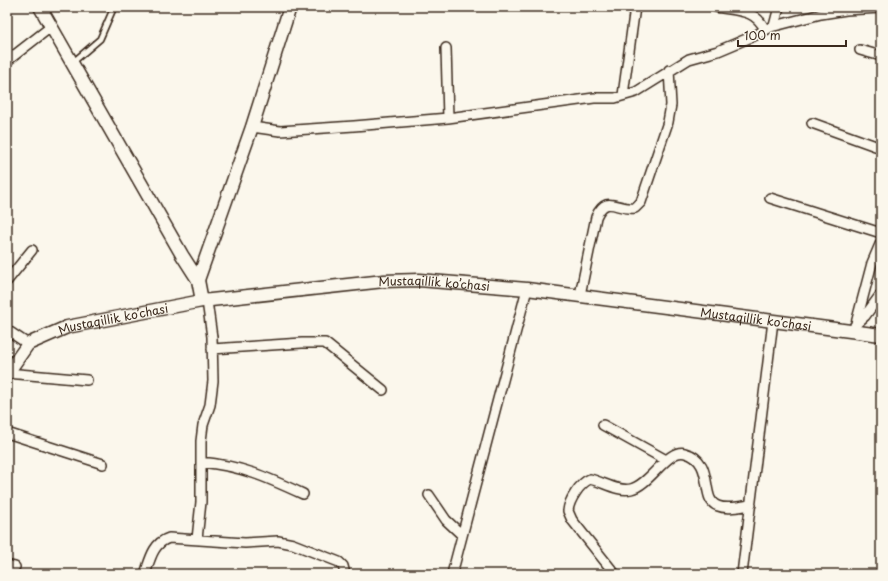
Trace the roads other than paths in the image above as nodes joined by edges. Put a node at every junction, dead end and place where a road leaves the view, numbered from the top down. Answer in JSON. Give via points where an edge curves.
{"nodes":[{"id":1,"x":40,"y":7,"type":"edge"},
{"id":2,"x":114,"y":7,"type":"edge"},
{"id":3,"x":290,"y":7,"type":"edge"},
{"id":4,"x":635,"y":7,"type":"edge"},
{"id":5,"x":716,"y":7,"type":"edge"},
{"id":6,"x":779,"y":7,"type":"edge"},
{"id":7,"x":881,"y":8,"type":"edge"},
{"id":8,"x":52,"y":26,"type":"junction"},
{"id":9,"x":774,"y":26,"type":"junction"},
{"id":10,"x":765,"y":30,"type":"junction"},
{"id":11,"x":446,"y":48,"type":"dead end"},
{"id":12,"x":860,"y":50,"type":"dead end"},
{"id":13,"x":881,"y":56,"type":"edge"},
{"id":14,"x":7,"y":61,"type":"edge"},
{"id":15,"x":72,"y":63,"type":"junction"},
{"id":16,"x":669,"y":70,"type":"junction"},
{"id":17,"x":622,"y":96,"type":"junction"},
{"id":18,"x":448,"y":118,"type":"junction"},
{"id":19,"x":812,"y":123,"type":"dead end"},
{"id":20,"x":252,"y":127,"type":"junction"},
{"id":21,"x":881,"y":148,"type":"edge"},
{"id":22,"x":770,"y":198,"type":"dead end"},
{"id":23,"x":881,"y":233,"type":"edge"},
{"id":24,"x":881,"y":242,"type":"edge"},
{"id":25,"x":32,"y":250,"type":"dead end"},
{"id":26,"x":198,"y":280,"type":"junction"},
{"id":27,"x":7,"y":281,"type":"edge"},
{"id":28,"x":527,"y":288,"type":"junction"},
{"id":29,"x":881,"y":294,"type":"edge"},
{"id":30,"x":580,"y":295,"type":"junction"},
{"id":31,"x":205,"y":301,"type":"junction"},
{"id":32,"x":773,"y":321,"type":"junction"},
{"id":33,"x":854,"y":328,"type":"junction"},
{"id":34,"x":7,"y":330,"type":"edge"},
{"id":35,"x":881,"y":335,"type":"edge"},
{"id":36,"x":28,"y":344,"type":"junction"},
{"id":37,"x":212,"y":349,"type":"junction"},
{"id":38,"x":7,"y":374,"type":"edge"},
{"id":39,"x":87,"y":380,"type":"dead end"},
{"id":40,"x":383,"y":390,"type":"dead end"},
{"id":41,"x":603,"y":425,"type":"dead end"},
{"id":42,"x":7,"y":433,"type":"edge"},
{"id":43,"x":666,"y":460,"type":"junction"},
{"id":44,"x":201,"y":462,"type":"junction"},
{"id":45,"x":103,"y":464,"type":"dead end"},
{"id":46,"x":303,"y":494,"type":"dead end"},
{"id":47,"x":429,"y":495,"type":"dead end"},
{"id":48,"x":751,"y":505,"type":"junction"},
{"id":49,"x":462,"y":535,"type":"junction"},
{"id":50,"x":197,"y":539,"type":"junction"},
{"id":51,"x":146,"y":574,"type":"edge"},
{"id":52,"x":344,"y":574,"type":"edge"},
{"id":53,"x":452,"y":574,"type":"edge"},
{"id":54,"x":615,"y":574,"type":"edge"},
{"id":55,"x":742,"y":574,"type":"edge"}],
"edges":[{"from":1,"to":8,"type":"main road"},
{"from":2,"to":15,"type":"lane","via":[[100,39]]},
{"from":3,"to":20,"type":"main road"},
{"from":4,"to":17,"type":"street"},
{"from":5,"to":10,"type":"street","via":[[752,14],[758,18]]},
{"from":6,"to":9,"type":"street"},
{"from":7,"to":9,"type":"street","via":[[846,10]]},
{"from":8,"to":14,"type":"street"},
{"from":8,"to":15,"type":"main road"},
{"from":9,"to":10,"type":"street"},
{"from":10,"to":16,"type":"street","via":[[718,51],[689,59]]},
{"from":11,"to":18,"type":"street"},
{"from":12,"to":13,"type":"street"},
{"from":15,"to":26,"type":"main road"},
{"from":16,"to":17,"type":"street","via":[[636,92]]},
{"from":16,"to":30,"type":"street","via":[[671,105],[668,122],[641,202],[635,208],[610,204],[599,210]]},
{"from":17,"to":18,"type":"street"},
{"from":18,"to":20,"type":"street","via":[[280,131]]},
{"from":19,"to":21,"type":"street"},
{"from":20,"to":26,"type":"main road"},
{"from":22,"to":23,"type":"street"},
{"from":24,"to":33,"type":"street","via":[[872,263]]},
{"from":25,"to":27,"type":"street"},
{"from":26,"to":31,"type":"main road"},
{"from":28,"to":30,"type":"main road","name":"Mustaqillik ko’chasi"},
{"from":28,"to":31,"type":"main road","name":"Mustaqillik ko’chasi","via":[[419,280],[384,281]]},
{"from":28,"to":49,"type":"street"},
{"from":29,"to":33,"type":"street"},
{"from":30,"to":32,"type":"main road","name":"Mustaqillik ko’chasi"},
{"from":31,"to":36,"type":"main road","name":"Mustaqillik ko’chasi","via":[[67,327]]},
{"from":31,"to":37,"type":"street"},
{"from":32,"to":33,"type":"main road","name":"Mustaqillik ko’chasi"},
{"from":32,"to":48,"type":"street"},
{"from":33,"to":35,"type":"main road","name":"Mustaqillik ko’chasi"},
{"from":34,"to":36,"type":"street"},
{"from":36,"to":38,"type":"main road","name":"Mustaqillik ko’chasi"},
{"from":37,"to":40,"type":"street","via":[[325,343]]},
{"from":37,"to":44,"type":"street","via":[[213,381],[210,405],[200,441]]},
{"from":38,"to":39,"type":"street"},
{"from":41,"to":43,"type":"street"},
{"from":42,"to":45,"type":"street"},
{"from":43,"to":48,"type":"street","via":[[682,452],[699,461],[706,472],[714,505]]},
{"from":43,"to":54,"type":"street","via":[[649,479],[632,489],[616,488],[590,479],[580,485],[568,508],[572,520]]},
{"from":44,"to":46,"type":"street","via":[[232,466],[252,472]]},
{"from":44,"to":50,"type":"street","via":[[201,502]]},
{"from":47,"to":49,"type":"street","via":[[446,520]]},
{"from":48,"to":55,"type":"street"},
{"from":49,"to":53,"type":"street"},
{"from":50,"to":51,"type":"street","via":[[163,540],[154,550]]},
{"from":50,"to":52,"type":"street","via":[[245,543],[278,541],[293,544],[339,562],[343,566]]}]}
